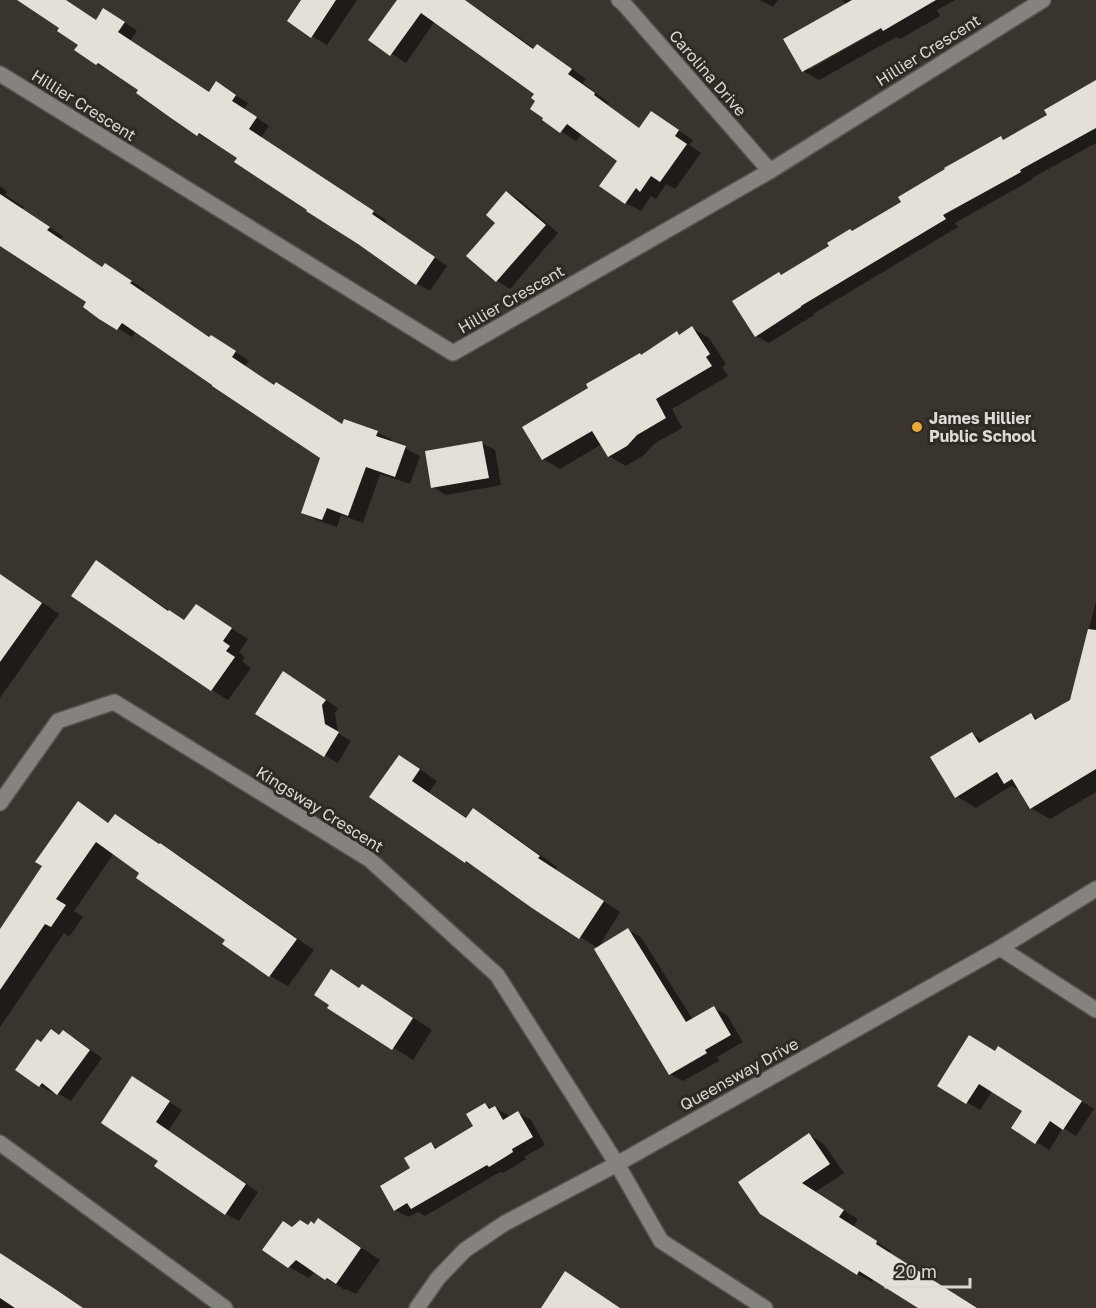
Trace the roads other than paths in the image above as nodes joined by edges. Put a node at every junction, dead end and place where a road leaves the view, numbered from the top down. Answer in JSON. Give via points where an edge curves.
{"nodes":[{"id":1,"x":619,"y":0,"type":"edge"},
{"id":2,"x":1043,"y":0,"type":"edge"},
{"id":3,"x":0,"y":74,"type":"edge"},
{"id":4,"x":770,"y":171,"type":"junction"},
{"id":5,"x":0,"y":803,"type":"edge"},
{"id":6,"x":1096,"y":889,"type":"edge"},
{"id":7,"x":1000,"y":948,"type":"junction"},
{"id":8,"x":1096,"y":1010,"type":"edge"},
{"id":9,"x":0,"y":1143,"type":"edge"},
{"id":10,"x":617,"y":1164,"type":"junction"},
{"id":11,"x":225,"y":1308,"type":"edge"},
{"id":12,"x":417,"y":1308,"type":"edge"},
{"id":13,"x":765,"y":1308,"type":"edge"}],
"edges":[{"from":1,"to":4,"type":"street","name":"Carolina Drive"},
{"from":2,"to":4,"type":"street","name":"Hillier Crescent"},
{"from":3,"to":4,"type":"street","name":"Hillier Crescent","via":[[453,353]]},
{"from":5,"to":10,"type":"street","name":"Kingsway Crescent","via":[[58,721],[114,702],[369,859],[497,975]]},
{"from":6,"to":7,"type":"street","name":"Queensway Drive"},
{"from":7,"to":8,"type":"street"},
{"from":7,"to":10,"type":"street","name":"Queensway Drive"},
{"from":9,"to":11,"type":"street"},
{"from":10,"to":12,"type":"street","name":"Queensway Drive","via":[[504,1224],[465,1250]]},
{"from":10,"to":13,"type":"street","via":[[661,1241]]}]}
